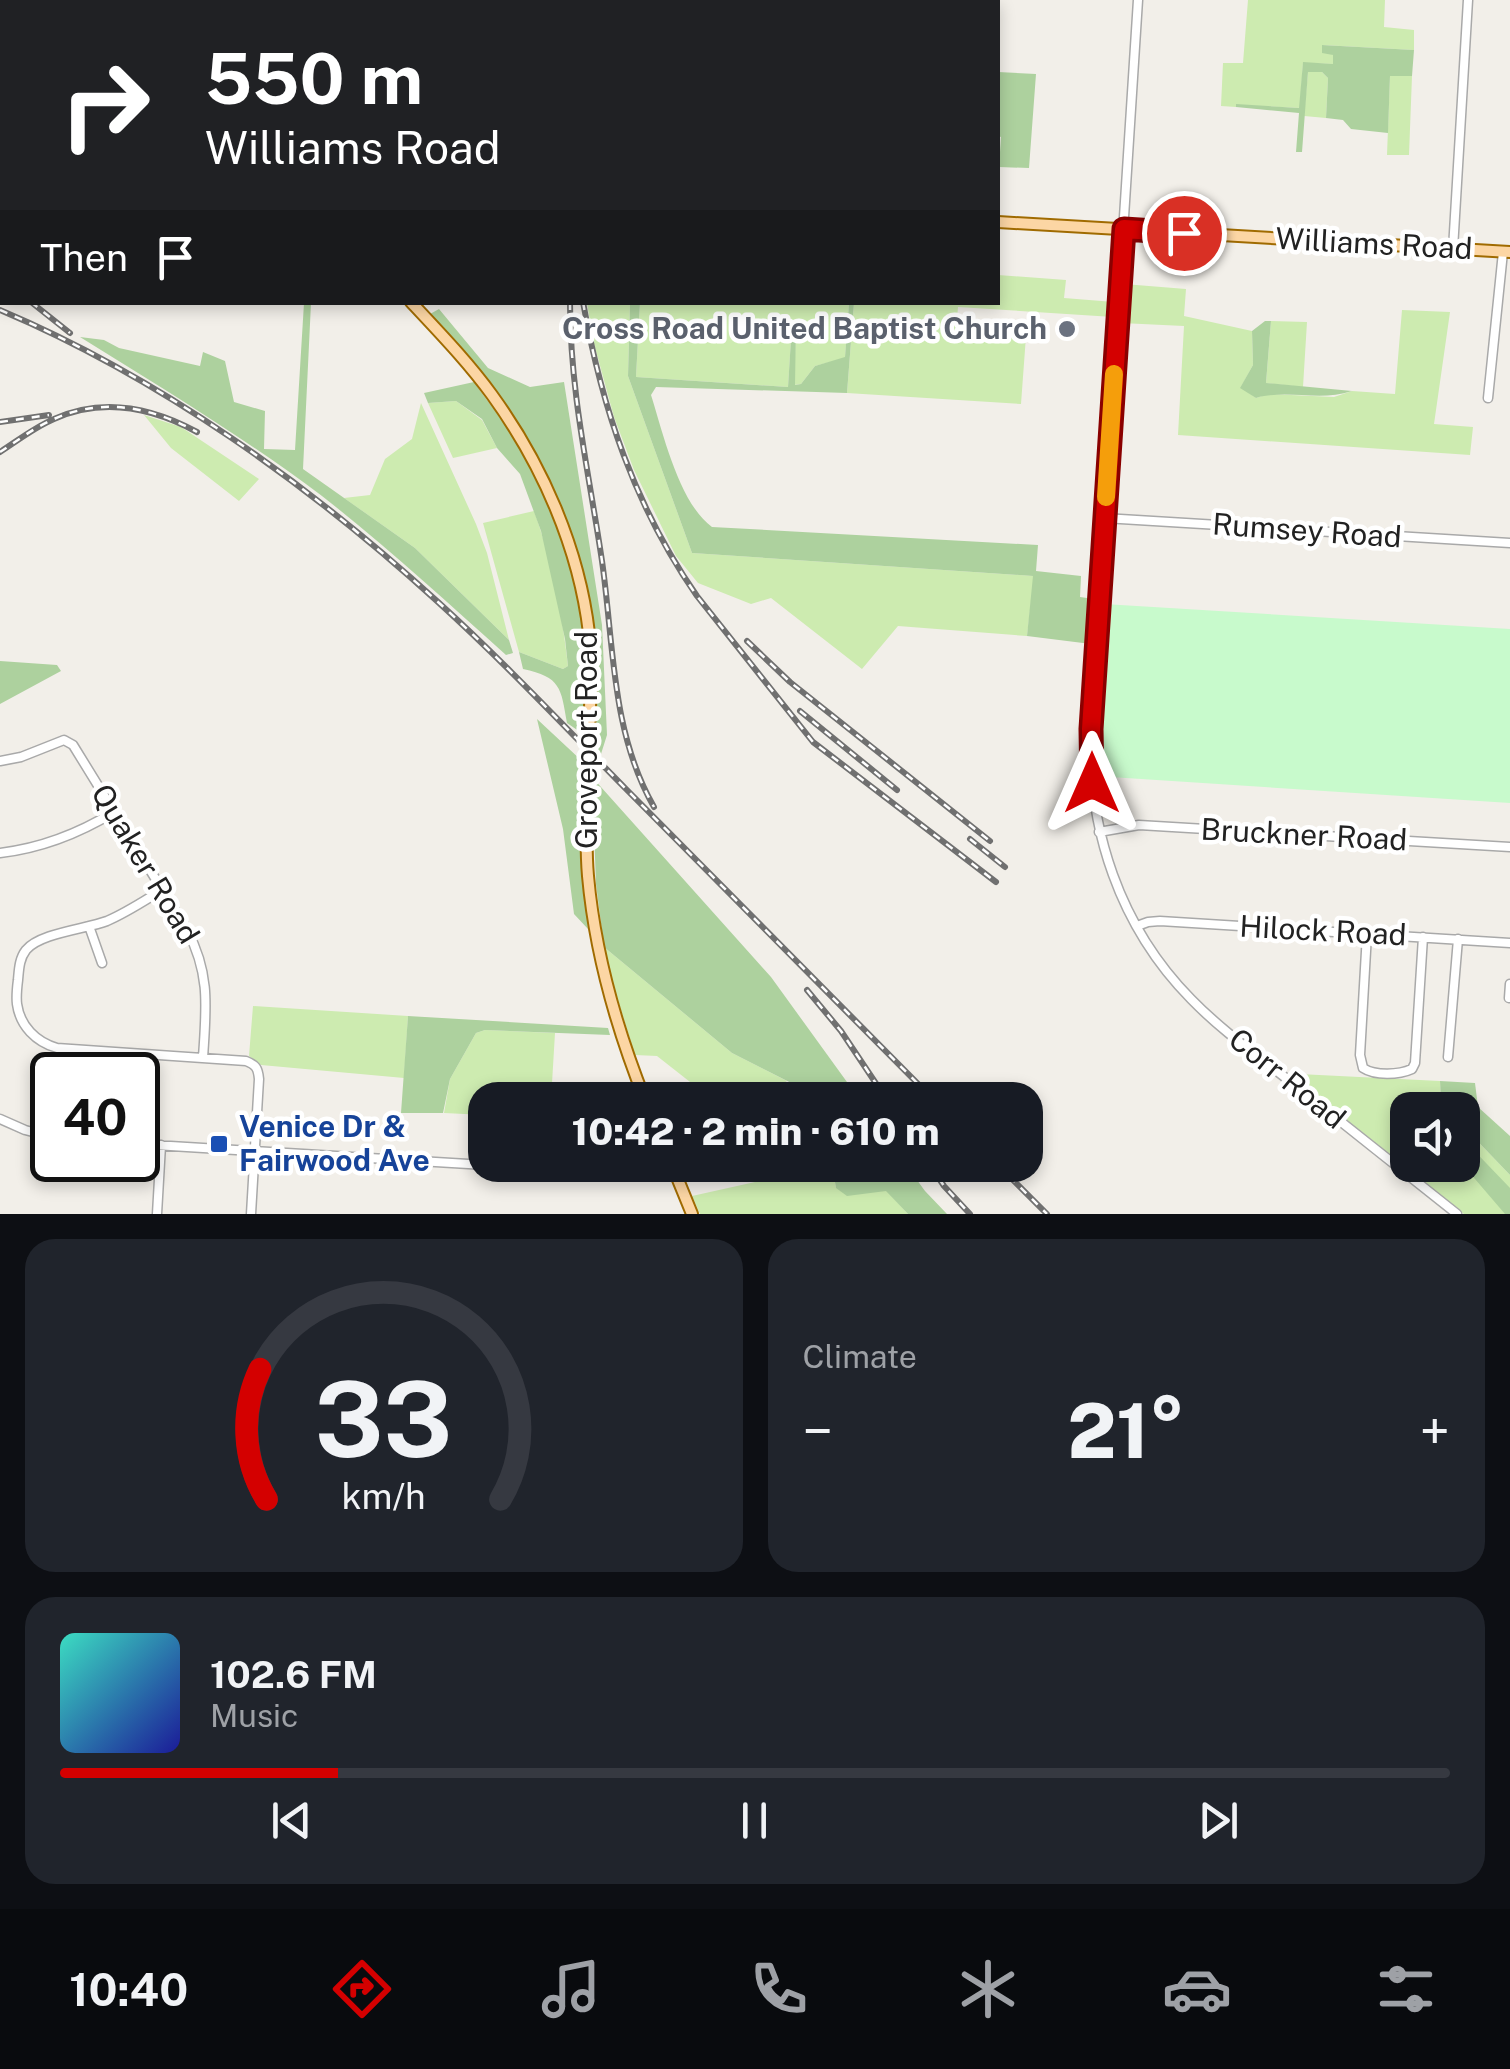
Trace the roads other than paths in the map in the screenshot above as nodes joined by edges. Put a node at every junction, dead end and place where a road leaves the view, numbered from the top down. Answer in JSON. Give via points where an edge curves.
{"nodes":[{"id":1,"x":1138,"y":0,"type":"edge"},
{"id":2,"x":1468,"y":0,"type":"edge"},
{"id":3,"x":1000,"y":222,"type":"edge"},
{"id":4,"x":1124,"y":229,"type":"junction"},
{"id":5,"x":1452,"y":249,"type":"junction"},
{"id":6,"x":1506,"y":252,"type":"edge"},
{"id":7,"x":414,"y":305,"type":"edge"},
{"id":8,"x":1488,"y":398,"type":"dead end"},
{"id":9,"x":1104,"y":518,"type":"junction"},
{"id":10,"x":1510,"y":543,"type":"edge"},
{"id":11,"x":0,"y":761,"type":"edge"},
{"id":12,"x":114,"y":812,"type":"junction"},
{"id":13,"x":1099,"y":832,"type":"junction"},
{"id":14,"x":1510,"y":847,"type":"edge"},
{"id":15,"x":0,"y":853,"type":"edge"},
{"id":16,"x":162,"y":890,"type":"junction"},
{"id":17,"x":89,"y":926,"type":"junction"},
{"id":18,"x":1137,"y":926,"type":"junction"},
{"id":19,"x":1368,"y":934,"type":"junction"},
{"id":20,"x":1423,"y":937,"type":"junction"},
{"id":21,"x":1458,"y":940,"type":"junction"},
{"id":22,"x":1510,"y":943,"type":"edge"},
{"id":23,"x":102,"y":963,"type":"dead end"},
{"id":24,"x":1510,"y":984,"type":"edge"},
{"id":25,"x":1510,"y":998,"type":"edge"},
{"id":26,"x":1448,"y":1056,"type":"dead end"},
{"id":27,"x":203,"y":1058,"type":"junction"},
{"id":28,"x":638,"y":1082,"type":"edge"},
{"id":29,"x":0,"y":1120,"type":"edge"},
{"id":30,"x":30,"y":1131,"type":"edge"},
{"id":31,"x":161,"y":1145,"type":"joint"},
{"id":32,"x":254,"y":1151,"type":"junction"},
{"id":33,"x":468,"y":1164,"type":"edge"},
{"id":34,"x":679,"y":1182,"type":"edge"},
{"id":35,"x":157,"y":1214,"type":"edge"},
{"id":36,"x":251,"y":1214,"type":"edge"},
{"id":37,"x":692,"y":1214,"type":"edge"},
{"id":38,"x":1457,"y":1214,"type":"edge"}],
"edges":[{"from":1,"to":4,"type":"street","name":"Corr Road"},
{"from":2,"to":5,"type":"street"},
{"from":3,"to":4,"type":"main road","name":"Williams Road"},
{"from":4,"to":5,"type":"main road","name":"Williams Road"},
{"from":4,"to":9,"type":"street","name":"Corr Road"},
{"from":5,"to":6,"type":"main road","name":"Williams Road"},
{"from":6,"to":8,"type":"street"},
{"from":7,"to":28,"type":"main road","name":"Groveport Road","bridge":true,"via":[[492,395],[524,446],[571,550],[590,654],[586,850],[596,938]]},
{"from":9,"to":10,"type":"street","name":"Rumsey Road"},
{"from":9,"to":13,"type":"street","name":"Corr Road","via":[[1090,748]]},
{"from":11,"to":12,"type":"street","name":"Quaker Road","via":[[64,740]]},
{"from":12,"to":15,"type":"street","via":[[50,844]]},
{"from":12,"to":16,"type":"street","name":"Quaker Road"},
{"from":13,"to":14,"type":"street","name":"Bruckner Road","via":[[1139,825]]},
{"from":13,"to":18,"type":"street","name":"Corr Road"},
{"from":16,"to":17,"type":"street"},
{"from":16,"to":27,"type":"street","name":"Quaker Road","via":[[203,968]]},
{"from":17,"to":23,"type":"street"},
{"from":17,"to":27,"type":"street","via":[[32,945],[20,961],[18,1008],[32,1034],[66,1050]]},
{"from":18,"to":19,"type":"street","name":"Hilock Road","via":[[1154,921]]},
{"from":18,"to":38,"type":"street","name":"Corr Road","via":[[1200,1008]]},
{"from":19,"to":20,"type":"street","name":"Hilock Road"},
{"from":19,"to":20,"type":"street","via":[[1360,1055],[1369,1072],[1402,1073],[1415,1063]]},
{"from":20,"to":21,"type":"street","name":"Hilock Road"},
{"from":21,"to":22,"type":"street","name":"Hilock Road"},
{"from":21,"to":26,"type":"street"},
{"from":24,"to":25,"type":"street"},
{"from":27,"to":32,"type":"street","via":[[257,1067]]},
{"from":29,"to":30,"type":"street"},
{"from":31,"to":32,"type":"street"},
{"from":31,"to":35,"type":"street"},
{"from":32,"to":33,"type":"street"},
{"from":32,"to":36,"type":"street"},
{"from":34,"to":37,"type":"main road"}]}
